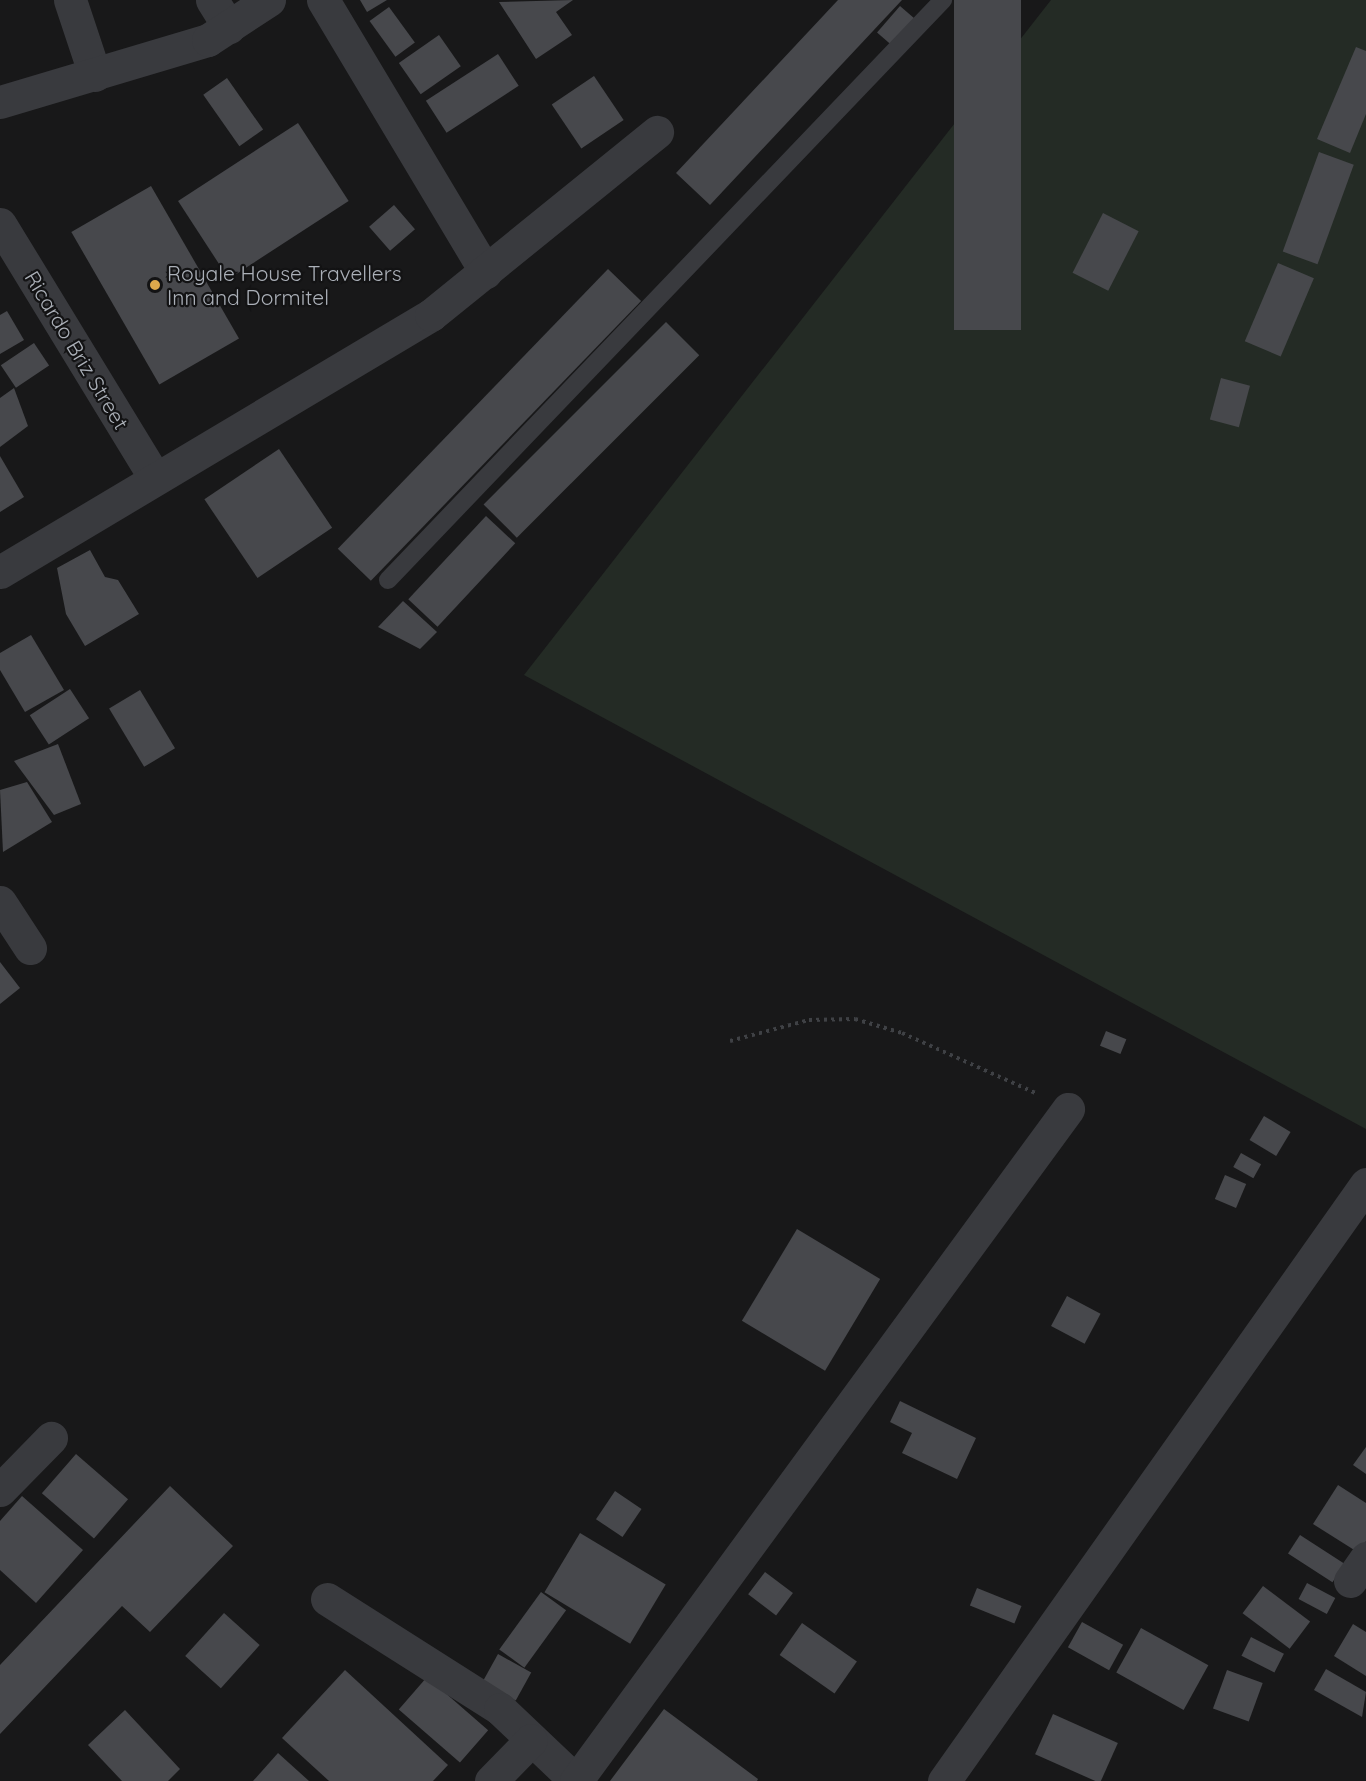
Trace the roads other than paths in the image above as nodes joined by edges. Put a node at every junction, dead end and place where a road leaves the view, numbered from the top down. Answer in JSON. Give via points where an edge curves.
{"nodes":[{"id":1,"x":70,"y":0,"type":"edge"},
{"id":2,"x":212,"y":0,"type":"edge"},
{"id":3,"x":269,"y":0,"type":"edge"},
{"id":4,"x":323,"y":0,"type":"edge"},
{"id":5,"x":943,"y":0,"type":"edge"},
{"id":6,"x":229,"y":27,"type":"junction"},
{"id":7,"x":95,"y":75,"type":"junction"},
{"id":8,"x":0,"y":102,"type":"edge"},
{"id":9,"x":657,"y":132,"type":"dead end"},
{"id":10,"x":0,"y":224,"type":"edge"},
{"id":11,"x":486,"y":272,"type":"junction"},
{"id":12,"x":154,"y":476,"type":"junction"},
{"id":13,"x":0,"y":572,"type":"edge"},
{"id":14,"x":388,"y":580,"type":"dead end"},
{"id":15,"x":0,"y":902,"type":"edge"},
{"id":16,"x":30,"y":948,"type":"dead end"},
{"id":17,"x":1068,"y":1109,"type":"road end"},
{"id":18,"x":1366,"y":1184,"type":"edge"},
{"id":19,"x":51,"y":1438,"type":"dead end"},
{"id":20,"x":0,"y":1490,"type":"edge"},
{"id":21,"x":327,"y":1599,"type":"dead end"},
{"id":22,"x":531,"y":1740,"type":"junction"},
{"id":23,"x":491,"y":1781,"type":"edge"},
{"id":24,"x":576,"y":1781,"type":"edge"},
{"id":25,"x":944,"y":1781,"type":"edge"}],
"edges":[{"from":1,"to":7,"type":"street"},
{"from":2,"to":6,"type":"street"},
{"from":3,"to":6,"type":"street"},
{"from":4,"to":11,"type":"street"},
{"from":5,"to":14,"type":"lane"},
{"from":6,"to":7,"type":"street","via":[[208,40]]},
{"from":7,"to":8,"type":"street"},
{"from":9,"to":11,"type":"street"},
{"from":10,"to":12,"type":"street","name":"Ricardo Briz Street"},
{"from":11,"to":12,"type":"street","via":[[431,315]]},
{"from":12,"to":13,"type":"street"},
{"from":15,"to":16,"type":"street"},
{"from":17,"to":24,"type":"street"},
{"from":18,"to":25,"type":"street"},
{"from":19,"to":20,"type":"street"},
{"from":21,"to":22,"type":"street","via":[[500,1709]]},
{"from":22,"to":23,"type":"street"},
{"from":22,"to":24,"type":"street"}]}
